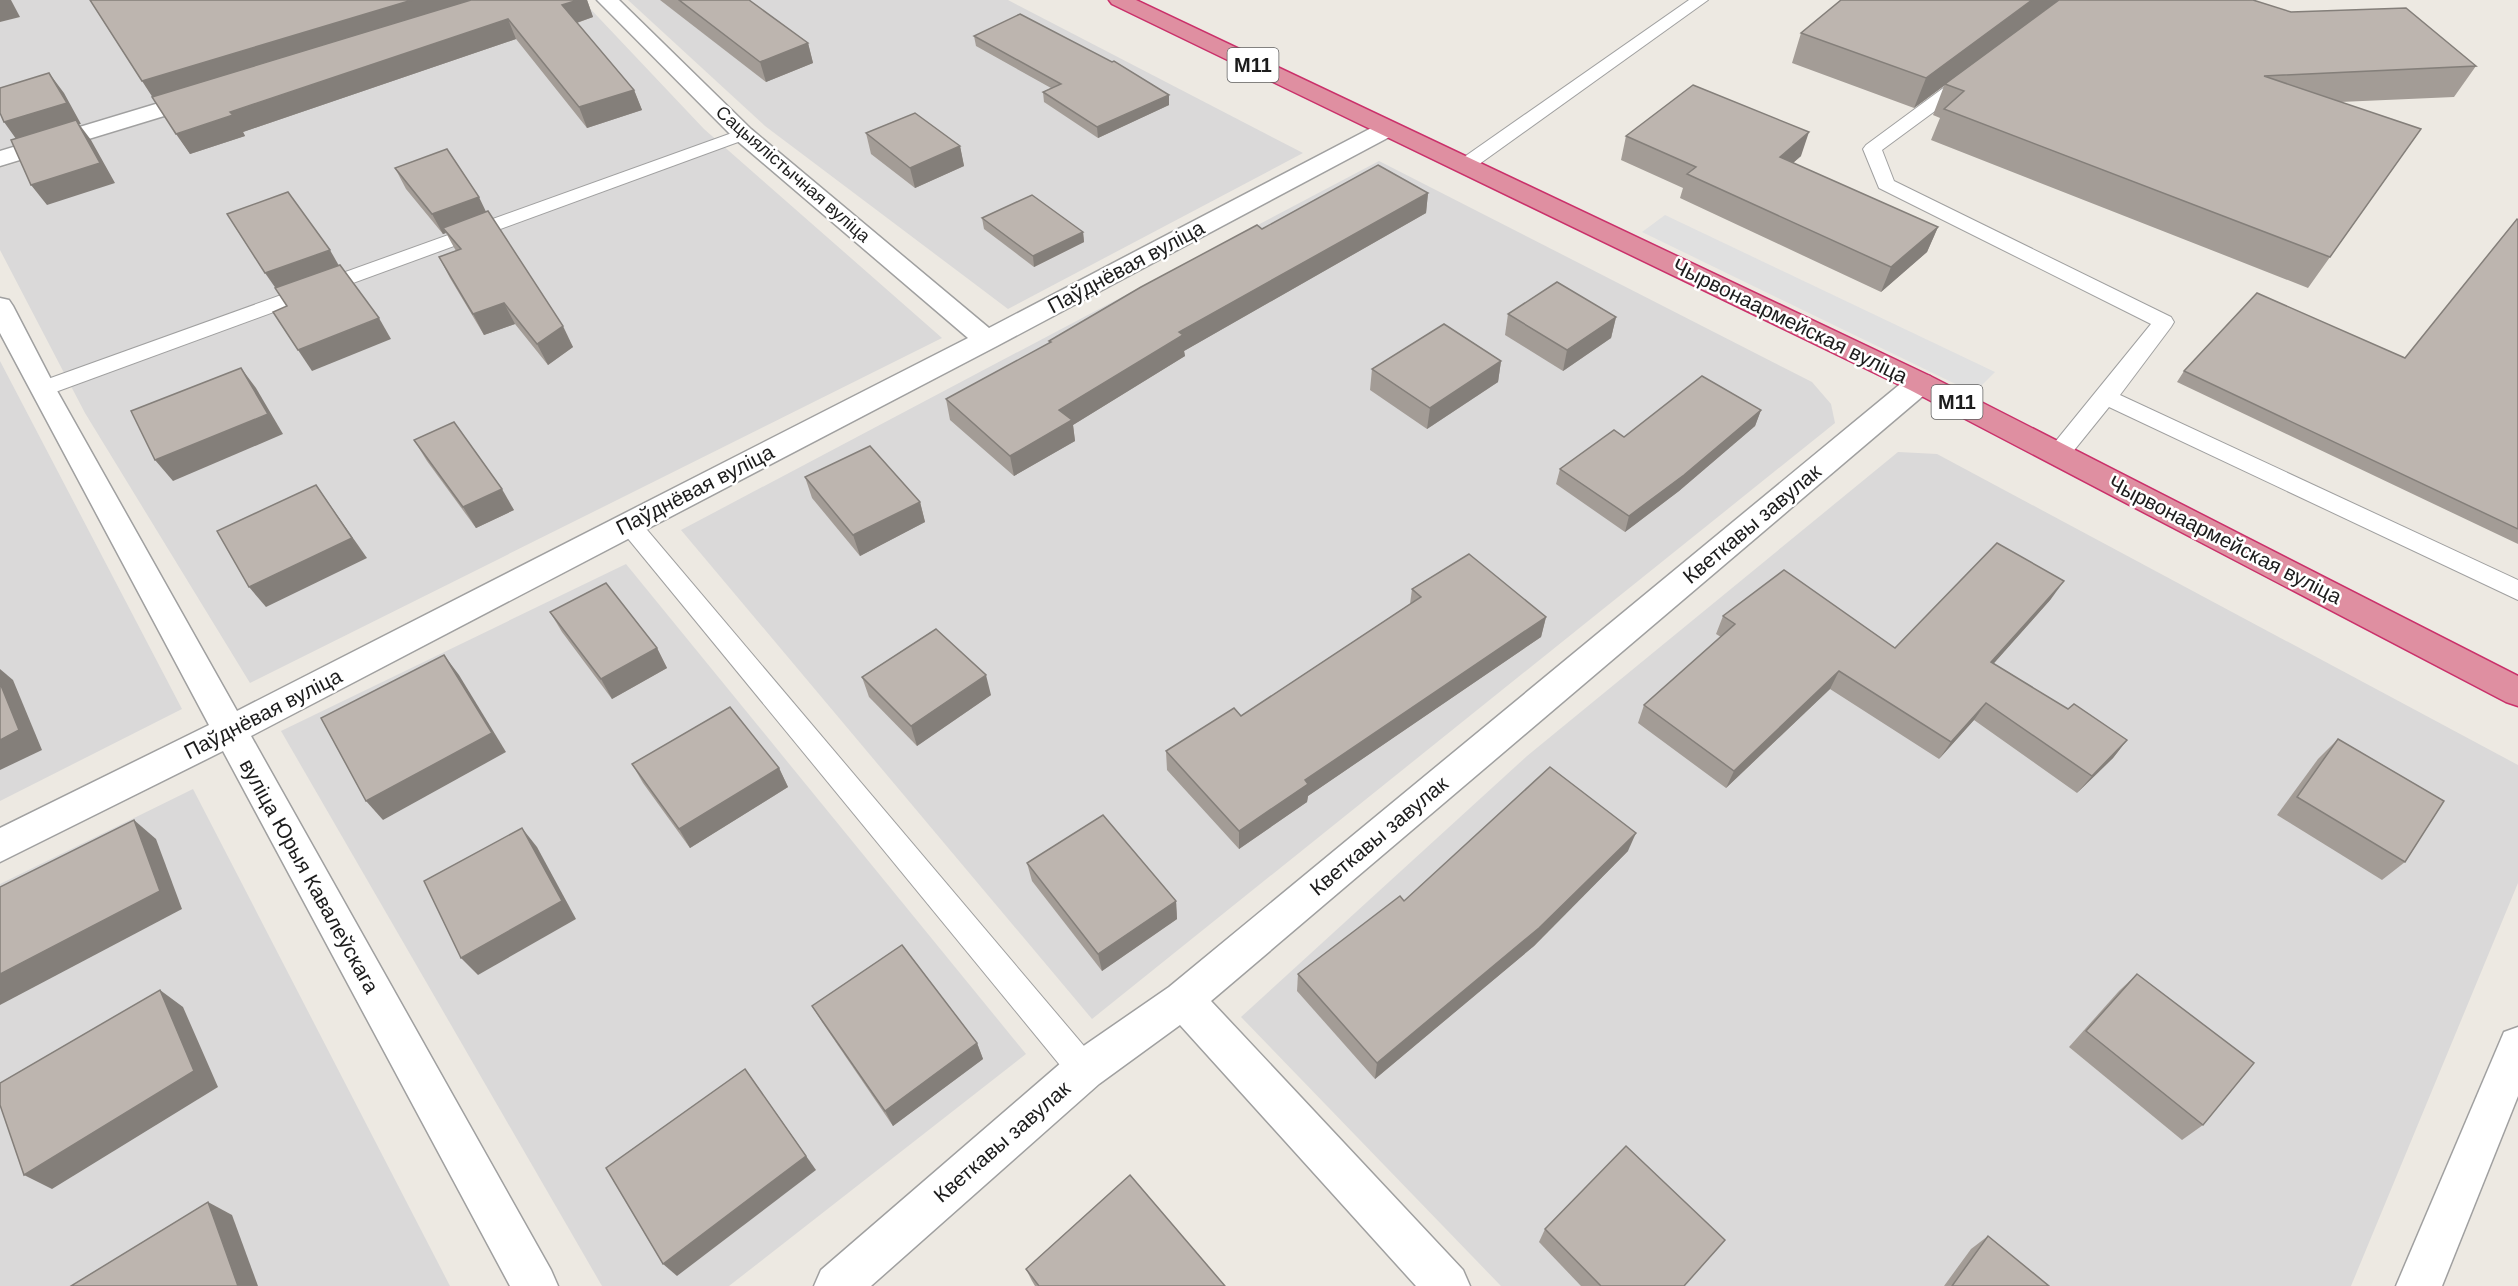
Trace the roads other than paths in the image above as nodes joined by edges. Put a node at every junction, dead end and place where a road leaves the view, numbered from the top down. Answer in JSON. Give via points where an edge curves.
{"nodes":[{"id":1,"x":607,"y":0,"type":"edge"},
{"id":2,"x":1119,"y":0,"type":"edge"},
{"id":3,"x":1700,"y":0,"type":"edge"},
{"id":4,"x":1977,"y":71,"type":"edge"},
{"id":5,"x":224,"y":90,"type":"edge"},
{"id":6,"x":1387,"y":129,"type":"junction"},
{"id":7,"x":743,"y":134,"type":"junction"},
{"id":8,"x":0,"y":159,"type":"edge"},
{"id":9,"x":1464,"y":166,"type":"junction"},
{"id":10,"x":0,"y":306,"type":"edge"},
{"id":11,"x":987,"y":340,"type":"junction"},
{"id":12,"x":1920,"y":383,"type":"junction"},
{"id":13,"x":42,"y":390,"type":"junction"},
{"id":14,"x":2106,"y":397,"type":"junction"},
{"id":15,"x":2058,"y":453,"type":"junction"},
{"id":16,"x":629,"y":524,"type":"junction"},
{"id":17,"x":2518,"y":591,"type":"edge"},
{"id":18,"x":2518,"y":692,"type":"edge"},
{"id":19,"x":230,"y":731,"type":"junction"},
{"id":20,"x":0,"y":846,"type":"edge"},
{"id":21,"x":1183,"y":1000,"type":"junction"},
{"id":22,"x":2518,"y":1046,"type":"edge"},
{"id":23,"x":1084,"y":1070,"type":"junction"},
{"id":24,"x":535,"y":1286,"type":"edge"},
{"id":25,"x":837,"y":1286,"type":"edge"},
{"id":26,"x":1447,"y":1286,"type":"edge"},
{"id":27,"x":2419,"y":1286,"type":"edge"}],
"edges":[{"from":1,"to":7,"type":"street","name":"Сацыялістычная вуліца"},
{"from":2,"to":6,"type":"highway","name":"Чырвонаармейская вуліца","number":"М11"},
{"from":3,"to":9,"type":"lane"},
{"from":4,"to":14,"type":"lane","via":[[1872,149],[1886,184],[2164,322]]},
{"from":5,"to":8,"type":"street"},
{"from":6,"to":9,"type":"highway","name":"Чырвонаармейская вуліца","number":"М11"},
{"from":6,"to":11,"type":"street","name":"Паўднёвая вуліца"},
{"from":7,"to":11,"type":"street","name":"Сацыялістычная вуліца"},
{"from":7,"to":13,"type":"lane"},
{"from":9,"to":12,"type":"highway","name":"Чырвонаармейская вуліца","number":"М11"},
{"from":10,"to":13,"type":"street","name":"вуліца Юрыя Кавалеўскага"},
{"from":11,"to":16,"type":"street","name":"Паўднёвая вуліца"},
{"from":12,"to":15,"type":"highway","name":"Чырвонаармейская вуліца","number":"М11"},
{"from":12,"to":21,"type":"street","name":"Кветкавы завулак"},
{"from":13,"to":19,"type":"street","name":"вуліца Юрыя Кавалеўскага"},
{"from":14,"to":15,"type":"lane"},
{"from":14,"to":17,"type":"lane"},
{"from":15,"to":18,"type":"highway","name":"Чырвонаармейская вуліца","number":"М11"},
{"from":16,"to":19,"type":"street","name":"Паўднёвая вуліца"},
{"from":16,"to":23,"type":"lane"},
{"from":19,"to":20,"type":"street","name":"Паўднёвая вуліца"},
{"from":19,"to":24,"type":"street","name":"вуліца Юрыя Кавалеўскага"},
{"from":21,"to":23,"type":"street","name":"Кветкавы завулак"},
{"from":21,"to":26,"type":"street"},
{"from":22,"to":27,"type":"street"},
{"from":23,"to":25,"type":"street","name":"Кветкавы завулак"}]}
